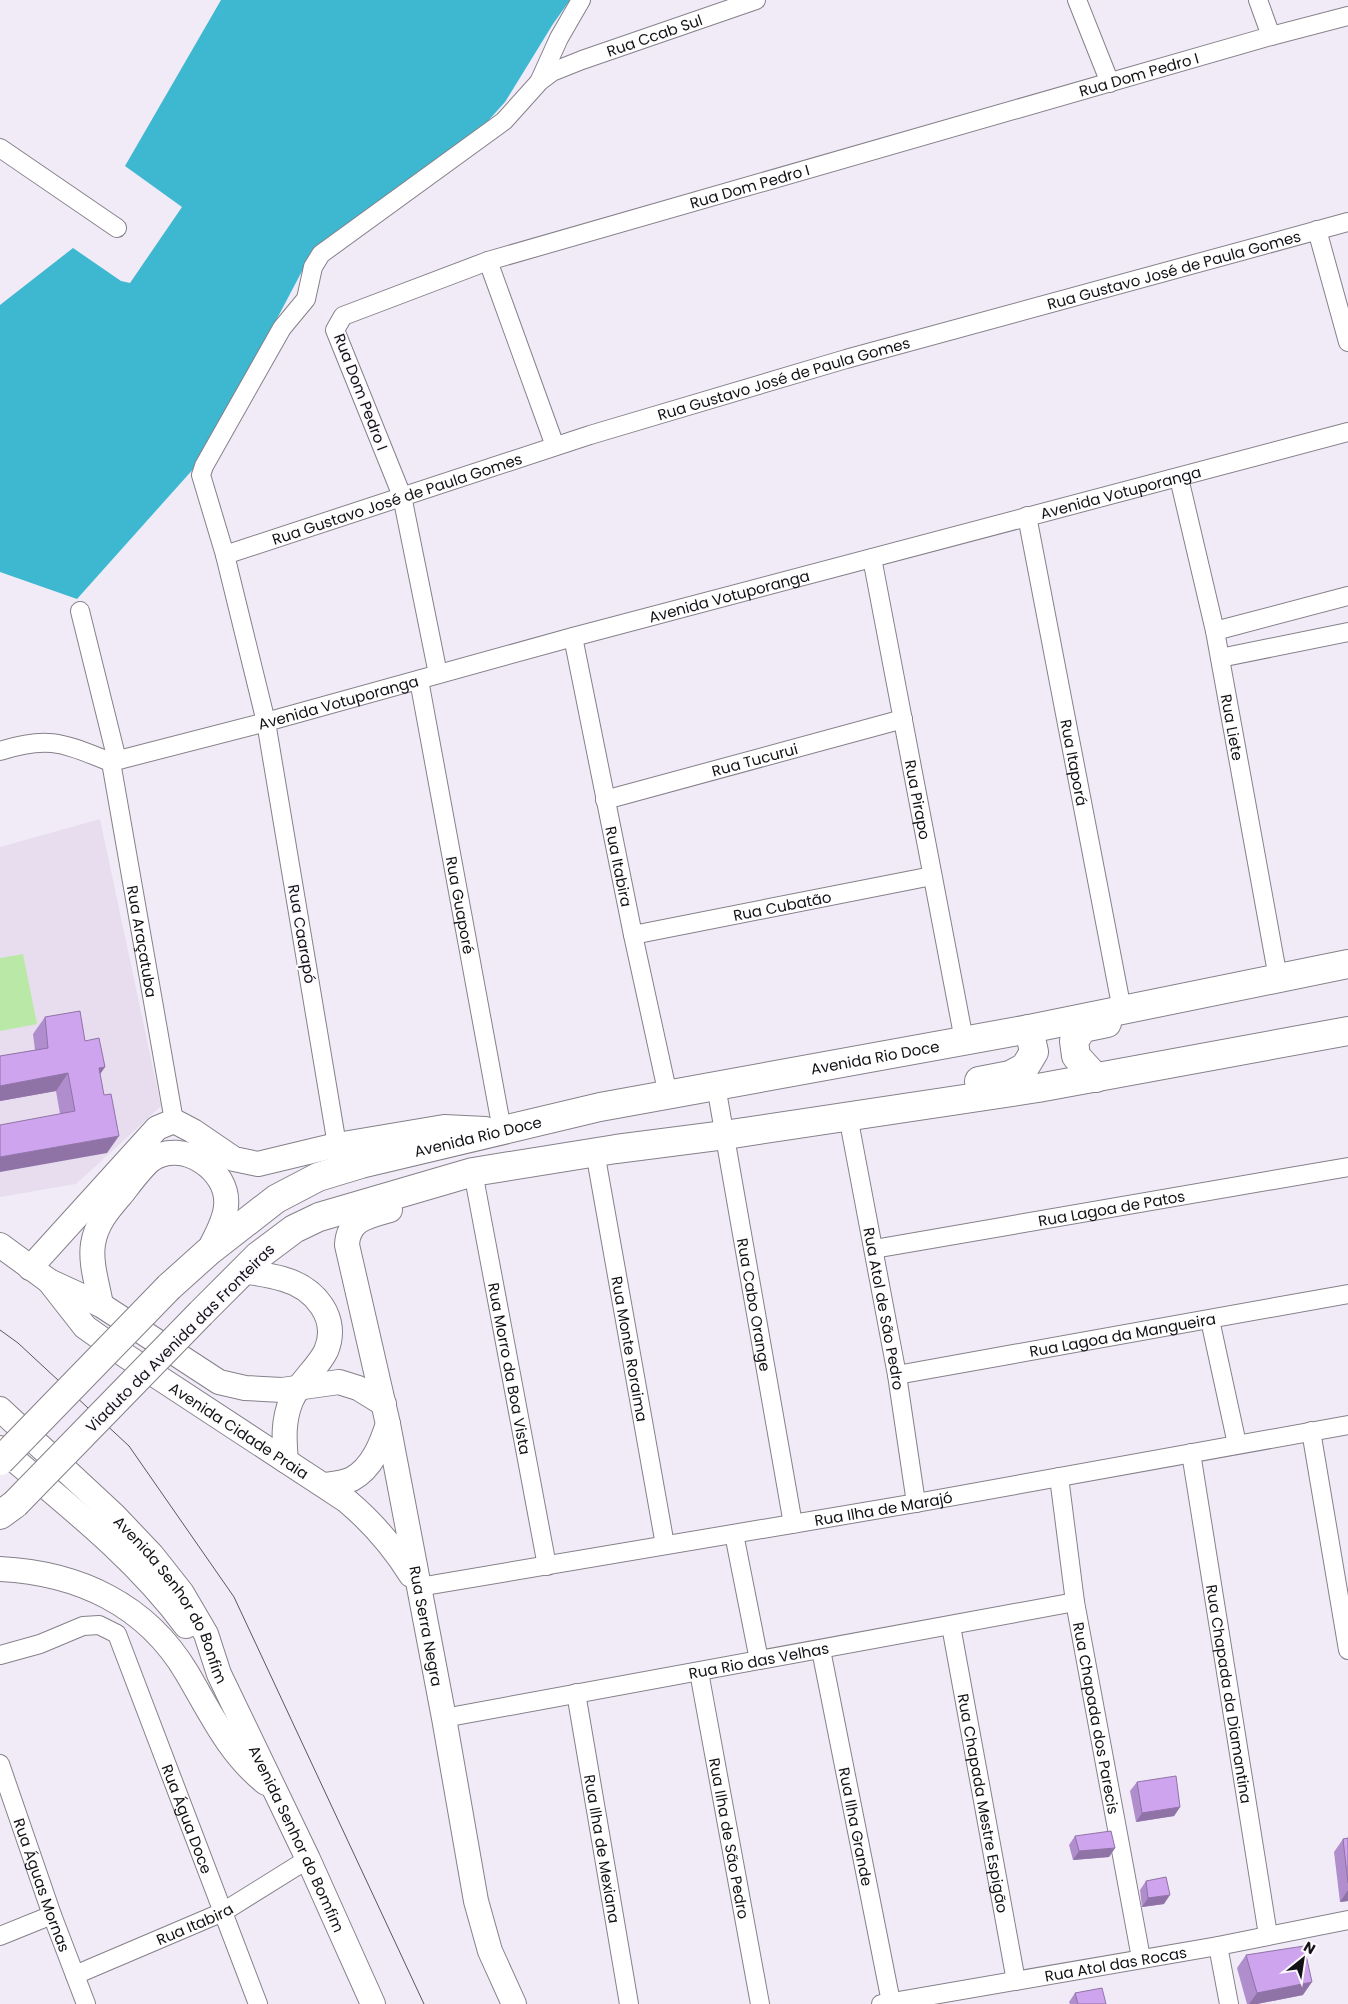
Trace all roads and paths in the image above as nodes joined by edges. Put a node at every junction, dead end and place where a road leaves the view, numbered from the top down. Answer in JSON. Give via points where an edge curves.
{"nodes":[{"id":1,"x":581,"y":0,"type":"edge"},
{"id":2,"x":756,"y":0,"type":"edge"},
{"id":3,"x":1077,"y":0,"type":"edge"},
{"id":4,"x":1258,"y":0,"type":"edge"},
{"id":5,"x":1348,"y":16,"type":"edge"},
{"id":6,"x":1271,"y":36,"type":"junction"},
{"id":7,"x":540,"y":81,"type":"junction"},
{"id":8,"x":1110,"y":83,"type":"junction"},
{"id":9,"x":0,"y":148,"type":"edge"},
{"id":10,"x":1348,"y":222,"type":"edge"},
{"id":11,"x":117,"y":228,"type":"dead end"},
{"id":12,"x":1317,"y":230,"type":"junction"},
{"id":13,"x":488,"y":261,"type":"junction"},
{"id":14,"x":1348,"y":342,"type":"edge"},
{"id":15,"x":1348,"y":432,"type":"edge"},
{"id":16,"x":555,"y":446,"type":"junction"},
{"id":17,"x":1180,"y":478,"type":"junction"},
{"id":18,"x":402,"y":496,"type":"junction"},
{"id":19,"x":1027,"y":516,"type":"junction"},
{"id":20,"x":225,"y":555,"type":"junction"},
{"id":21,"x":872,"y":558,"type":"junction"},
{"id":22,"x":1348,"y":597,"type":"edge"},
{"id":23,"x":80,"y":611,"type":"dead end"},
{"id":24,"x":1215,"y":631,"type":"junction"},
{"id":25,"x":1348,"y":632,"type":"edge"},
{"id":26,"x":573,"y":637,"type":"junction"},
{"id":27,"x":1220,"y":658,"type":"junction"},
{"id":28,"x":438,"y":674,"type":"junction"},
{"id":29,"x":419,"y":680,"type":"junction"},
{"id":30,"x":903,"y":719,"type":"junction"},
{"id":31,"x":266,"y":722,"type":"junction"},
{"id":32,"x":0,"y":751,"type":"edge"},
{"id":33,"x":114,"y":761,"type":"junction"},
{"id":34,"x":605,"y":800,"type":"junction"},
{"id":35,"x":932,"y":876,"type":"junction"},
{"id":36,"x":633,"y":935,"type":"junction"},
{"id":37,"x":1348,"y":964,"type":"edge"},
{"id":38,"x":1268,"y":981,"type":"junction"},
{"id":39,"x":1122,"y":1010,"type":"junction"},
{"id":40,"x":1029,"y":1029,"type":"junction"},
{"id":41,"x":1348,"y":1031,"type":"edge"},
{"id":42,"x":964,"y":1040,"type":"junction"},
{"id":43,"x":1096,"y":1078,"type":"junction"},
{"id":44,"x":716,"y":1086,"type":"junction"},
{"id":45,"x":668,"y":1095,"type":"junction"},
{"id":46,"x":878,"y":1112,"type":"junction"},
{"id":47,"x":848,"y":1116,"type":"junction"},
{"id":48,"x":174,"y":1121,"type":"junction"},
{"id":49,"x":502,"y":1130,"type":"junction"},
{"id":50,"x":726,"y":1135,"type":"junction"},
{"id":51,"x":337,"y":1145,"type":"junction"},
{"id":52,"x":595,"y":1152,"type":"junction"},
{"id":53,"x":1348,"y":1167,"type":"edge"},
{"id":54,"x":464,"y":1175,"type":"junction"},
{"id":55,"x":0,"y":1245,"type":"edge"},
{"id":56,"x":874,"y":1249,"type":"junction"},
{"id":57,"x":208,"y":1252,"type":"junction"},
{"id":58,"x":30,"y":1268,"type":"junction"},
{"id":59,"x":242,"y":1271,"type":"junction"},
{"id":60,"x":50,"y":1282,"type":"junction"},
{"id":61,"x":1348,"y":1294,"type":"edge"},
{"id":62,"x":101,"y":1305,"type":"junction"},
{"id":63,"x":1210,"y":1320,"type":"junction"},
{"id":64,"x":897,"y":1375,"type":"junction"},
{"id":65,"x":298,"y":1388,"type":"junction"},
{"id":66,"x":0,"y":1408,"type":"edge"},
{"id":67,"x":386,"y":1414,"type":"junction"},
{"id":68,"x":1348,"y":1425,"type":"edge"},
{"id":69,"x":1311,"y":1431,"type":"junction"},
{"id":70,"x":1237,"y":1444,"type":"junction"},
{"id":71,"x":0,"y":1448,"type":"edge"},
{"id":72,"x":1191,"y":1453,"type":"junction"},
{"id":73,"x":0,"y":1461,"type":"edge"},
{"id":74,"x":286,"y":1461,"type":"junction"},
{"id":75,"x":1059,"y":1477,"type":"junction"},
{"id":76,"x":325,"y":1485,"type":"junction"},
{"id":77,"x":916,"y":1503,"type":"junction"},
{"id":78,"x":7,"y":1510,"type":"edge"},
{"id":79,"x":793,"y":1524,"type":"junction"},
{"id":80,"x":734,"y":1534,"type":"junction"},
{"id":81,"x":665,"y":1545,"type":"junction"},
{"id":82,"x":547,"y":1566,"type":"junction"},
{"id":83,"x":0,"y":1569,"type":"edge"},
{"id":84,"x":418,"y":1588,"type":"junction"},
{"id":85,"x":1074,"y":1602,"type":"junction"},
{"id":86,"x":951,"y":1626,"type":"junction"},
{"id":87,"x":821,"y":1650,"type":"junction"},
{"id":88,"x":1348,"y":1650,"type":"edge"},
{"id":89,"x":0,"y":1655,"type":"edge"},
{"id":90,"x":759,"y":1660,"type":"junction"},
{"id":91,"x":699,"y":1672,"type":"junction"},
{"id":92,"x":219,"y":1674,"type":"junction"},
{"id":93,"x":576,"y":1693,"type":"junction"},
{"id":94,"x":444,"y":1718,"type":"junction"},
{"id":95,"x":0,"y":1764,"type":"edge"},
{"id":96,"x":274,"y":1790,"type":"junction"},
{"id":97,"x":308,"y":1859,"type":"junction"},
{"id":98,"x":223,"y":1912,"type":"junction"},
{"id":99,"x":52,"y":1915,"type":"junction"},
{"id":100,"x":1348,"y":1920,"type":"edge"},
{"id":101,"x":1268,"y":1935,"type":"junction"},
{"id":102,"x":0,"y":1936,"type":"edge"},
{"id":103,"x":1218,"y":1946,"type":"junction"},
{"id":104,"x":1141,"y":1958,"type":"junction"},
{"id":105,"x":75,"y":1975,"type":"junction"},
{"id":106,"x":1016,"y":1981,"type":"junction"},
{"id":107,"x":886,"y":2003,"type":"edge"},
{"id":108,"x":86,"y":2004,"type":"edge"},
{"id":109,"x":258,"y":2004,"type":"edge"},
{"id":110,"x":373,"y":2004,"type":"edge"},
{"id":111,"x":514,"y":2004,"type":"edge"},
{"id":112,"x":629,"y":2004,"type":"edge"},
{"id":113,"x":760,"y":2004,"type":"edge"},
{"id":114,"x":1230,"y":2004,"type":"edge"}],
"edges":[{"from":1,"to":7,"type":"street"},
{"from":2,"to":7,"type":"street","name":"Rua Ccab Sul","via":[[582,60],[552,72]]},
{"from":3,"to":8,"type":"street"},
{"from":4,"to":6,"type":"street"},
{"from":5,"to":6,"type":"street","name":"Rua Dom Pedro I"},
{"from":6,"to":8,"type":"street","name":"Rua Dom Pedro I"},
{"from":7,"to":20,"type":"street","name":"Rua Caarapó","via":[[504,121],[321,254],[313,267],[306,299],[282,328],[204,466],[201,476]]},
{"from":8,"to":13,"type":"street","name":"Rua Dom Pedro I"},
{"from":9,"to":11,"type":"street"},
{"from":10,"to":12,"type":"street","name":"Rua Gustavo José de Paula Gomes"},
{"from":12,"to":14,"type":"street"},
{"from":12,"to":16,"type":"street","name":"Rua Gustavo José de Paula Gomes","via":[[846,360]]},
{"from":13,"to":16,"type":"street"},
{"from":13,"to":18,"type":"street","name":"Rua Dom Pedro I","via":[[343,316],[335,330]]},
{"from":15,"to":17,"type":"street","name":"Avenida Votuporanga"},
{"from":16,"to":18,"type":"street","name":"Rua Gustavo José de Paula Gomes"},
{"from":17,"to":19,"type":"street","name":"Avenida Votuporanga"},
{"from":17,"to":24,"type":"street","name":"Rua Liete"},
{"from":18,"to":20,"type":"street","name":"Rua Gustavo José de Paula Gomes"},
{"from":18,"to":28,"type":"street"},
{"from":19,"to":21,"type":"street","name":"Avenida Votuporanga"},
{"from":19,"to":39,"type":"street","name":"Rua Itaporá"},
{"from":20,"to":31,"type":"street","name":"Rua Caarapó"},
{"from":21,"to":26,"type":"street","name":"Avenida Votuporanga"},
{"from":21,"to":30,"type":"street","name":"Rua Pirapo"},
{"from":22,"to":24,"type":"street"},
{"from":23,"to":33,"type":"street","name":"Rua Araçatuba"},
{"from":24,"to":27,"type":"street","name":"Rua Liete"},
{"from":25,"to":27,"type":"street"},
{"from":26,"to":28,"type":"street","name":"Avenida Votuporanga"},
{"from":26,"to":34,"type":"street","name":"Rua Itabira"},
{"from":27,"to":38,"type":"street","name":"Rua Liete"},
{"from":28,"to":29,"type":"street","name":"Avenida Votuporanga"},
{"from":29,"to":31,"type":"street","name":"Avenida Votuporanga"},
{"from":29,"to":49,"type":"street","name":"Rua Guaporé"},
{"from":30,"to":34,"type":"street","name":"Rua Tucurui"},
{"from":30,"to":35,"type":"street","name":"Rua Pirapo"},
{"from":31,"to":33,"type":"street","name":"Avenida Votuporanga"},
{"from":31,"to":51,"type":"street","name":"Rua Caarapó"},
{"from":32,"to":33,"type":"street","via":[[44,741],[64,744]]},
{"from":33,"to":48,"type":"street","name":"Rua Araçatuba"},
{"from":34,"to":36,"type":"street","name":"Rua Itabira"},
{"from":35,"to":36,"type":"street","name":"Rua Cubatão"},
{"from":35,"to":42,"type":"street","name":"Rua Pirapo"},
{"from":36,"to":45,"type":"street","name":"Rua Itabira"},
{"from":37,"to":38,"type":"main road","name":"Avenida Rio Doce"},
{"from":38,"to":39,"type":"main road","name":"Avenida Rio Doce"},
{"from":38,"to":43,"type":"main road","via":[[1230,998],[1083,1028],[1074,1041],[1076,1056]]},
{"from":39,"to":40,"type":"main road","name":"Avenida Rio Doce"},
{"from":40,"to":42,"type":"main road","name":"Avenida Rio Doce"},
{"from":40,"to":46,"type":"main road","via":[[1034,1052],[1025,1067],[1010,1076],[897,1094]]},
{"from":41,"to":43,"type":"main road"},
{"from":42,"to":44,"type":"main road","name":"Avenida Rio Doce"},
{"from":43,"to":46,"type":"main road"},
{"from":44,"to":45,"type":"main road","name":"Avenida Rio Doce"},
{"from":44,"to":50,"type":"street","name":"Rua Cabo Orange"},
{"from":45,"to":49,"type":"main road","name":"Avenida Rio Doce"},
{"from":46,"to":47,"type":"main road"},
{"from":47,"to":50,"type":"main road"},
{"from":47,"to":56,"type":"street","name":"Rua Atol de São Pedro"},
{"from":48,"to":51,"type":"main road","via":[[245,1163],[258,1164]]},
{"from":48,"to":58,"type":"main road","via":[[157,1128]]},
{"from":49,"to":51,"type":"main road","via":[[444,1127]]},
{"from":49,"to":57,"type":"main road","name":"Avenida Rio Doce","via":[[318,1177],[276,1199]]},
{"from":50,"to":52,"type":"main road"},
{"from":50,"to":79,"type":"street","name":"Rua Cabo Orange"},
{"from":52,"to":54,"type":"main road"},
{"from":52,"to":81,"type":"street","name":"Rua Monte Roraima"},
{"from":53,"to":56,"type":"street","name":"Rua Lagoa de Patos"},
{"from":54,"to":59,"type":"main road","name":"Viaduto da Avenida das Fronteiras","via":[[319,1217],[294,1229]]},
{"from":54,"to":67,"type":"main road","name":"Rua Serra Negra","via":[[431,1198],[363,1218],[349,1233],[347,1245]]},
{"from":54,"to":82,"type":"street","name":"Rua Morro da Boa Vista"},
{"from":55,"to":58,"type":"main road","name":"Avenida Cidade Praia"},
{"from":56,"to":64,"type":"street","name":"Rua Atol de São Pedro"},
{"from":57,"to":62,"type":"main road","via":[[226,1206],[218,1176],[193,1156],[172,1154],[151,1160],[105,1214],[97,1231],[92,1255]]},
{"from":57,"to":73,"type":"main road","bridge":true},
{"from":58,"to":60,"type":"main road","name":"Avenida Cidade Praia"},
{"from":59,"to":65,"type":"main road","via":[[285,1279],[310,1292],[324,1308],[330,1325],[329,1341],[321,1360]]},
{"from":59,"to":78,"type":"main road","name":"Viaduto da Avenida das Fronteiras","bridge":true},
{"from":60,"to":62,"type":"main road","name":"Avenida Cidade Praia"},
{"from":60,"to":74,"type":"main road","name":"Avenida Cidade Praia","via":[[85,1327]]},
{"from":61,"to":63,"type":"street","name":"Rua Lagoa da Mangueira"},
{"from":62,"to":65,"type":"main road","name":"Avenida Cidade Praia","via":[[219,1382],[245,1388]]},
{"from":63,"to":64,"type":"street","name":"Rua Lagoa da Mangueira"},
{"from":63,"to":70,"type":"street"},
{"from":64,"to":77,"type":"street","name":"Rua Atol de São Pedro"},
{"from":65,"to":67,"type":"main road","via":[[339,1382],[358,1388]]},
{"from":65,"to":74,"type":"main road","via":[[284,1423]]},
{"from":66,"to":92,"type":"main road","name":"Avenida Senhor do Bonfim","via":[[114,1515],[166,1572],[199,1622],[211,1646]]},
{"from":67,"to":76,"type":"main road","via":[[378,1450],[370,1464],[352,1479]]},
{"from":67,"to":84,"type":"main road","name":"Rua Serra Negra"},
{"from":68,"to":69,"type":"street","name":"Rua Ilha de Marajó"},
{"from":69,"to":70,"type":"street","name":"Rua Ilha de Marajó"},
{"from":69,"to":88,"type":"street"},
{"from":70,"to":72,"type":"street","name":"Rua Ilha de Marajó"},
{"from":71,"to":92,"type":"main road","name":"Avenida Senhor do Bonfim","via":[[102,1533],[135,1566],[168,1602]]},
{"from":72,"to":75,"type":"street","name":"Rua Ilha de Marajó"},
{"from":72,"to":101,"type":"street","name":"Rua Chapada da Diamantina"},
{"from":74,"to":76,"type":"main road","name":"Avenida Cidade Praia"},
{"from":75,"to":77,"type":"street","name":"Rua Ilha de Marajó"},
{"from":75,"to":85,"type":"street","name":"Rua Chapada dos Parecis"},
{"from":76,"to":84,"type":"main road","name":"Avenida Cidade Praia","via":[[376,1527],[395,1549]]},
{"from":77,"to":79,"type":"street","name":"Rua Ilha de Marajó"},
{"from":79,"to":80,"type":"street","name":"Rua Ilha de Marajó"},
{"from":80,"to":81,"type":"street","name":"Rua Ilha de Marajó"},
{"from":80,"to":90,"type":"street"},
{"from":81,"to":82,"type":"street","name":"Rua Ilha de Marajó"},
{"from":82,"to":84,"type":"street","name":"Rua Ilha de Marajó"},
{"from":83,"to":96,"type":"main road","via":[[40,1573],[78,1583],[98,1591],[143,1619],[171,1649],[235,1754]]},
{"from":84,"to":94,"type":"main road","name":"Rua Serra Negra"},
{"from":85,"to":86,"type":"street","name":"Rua Rio das Velhas"},
{"from":85,"to":104,"type":"street","name":"Rua Chapada dos Parecis"},
{"from":86,"to":87,"type":"street","name":"Rua Rio das Velhas"},
{"from":86,"to":106,"type":"street","name":"Rua Chapada Mestre Espigão"},
{"from":87,"to":90,"type":"street","name":"Rua Rio das Velhas"},
{"from":87,"to":107,"type":"street","name":"Rua Ilha Grande"},
{"from":89,"to":98,"type":"street","name":"Rua Água Doce","via":[[40,1644],[83,1626],[99,1625],[117,1634]]},
{"from":90,"to":91,"type":"street","name":"Rua Rio das Velhas"},
{"from":91,"to":93,"type":"street","name":"Rua Rio das Velhas"},
{"from":91,"to":113,"type":"street","name":"Rua Ilha de São Pedro"},
{"from":92,"to":96,"type":"main road","name":"Avenida Senhor do Bomfim"},
{"from":93,"to":94,"type":"street","name":"Rua Rio das Velhas"},
{"from":93,"to":112,"type":"street","name":"Rua Ilha de Mexiana"},
{"from":94,"to":111,"type":"main road","name":"Rua Serra Negra","via":[[476,1900],[490,1951]]},
{"from":95,"to":99,"type":"street","name":"Rua Águas Mornas"},
{"from":96,"to":97,"type":"main road","name":"Avenida Senhor do Bomfim"},
{"from":97,"to":98,"type":"street","name":"Rua Itabira"},
{"from":97,"to":110,"type":"main road","name":"Avenida Senhor do Bomfim"},
{"from":98,"to":105,"type":"street","name":"Rua Itabira"},
{"from":98,"to":109,"type":"street","name":"Rua Água Doce"},
{"from":99,"to":102,"type":"street"},
{"from":99,"to":105,"type":"street","name":"Rua Águas Mornas"},
{"from":100,"to":101,"type":"street","name":"Rua Atol das Rocas"},
{"from":101,"to":103,"type":"street","name":"Rua Atol das Rocas"},
{"from":103,"to":104,"type":"street","name":"Rua Atol das Rocas"},
{"from":103,"to":114,"type":"street"},
{"from":104,"to":106,"type":"street","name":"Rua Atol das Rocas"},
{"from":105,"to":108,"type":"street","name":"Rua Águas Mornas"},
{"from":106,"to":107,"type":"street","name":"Rua Atol das Rocas"}]}
